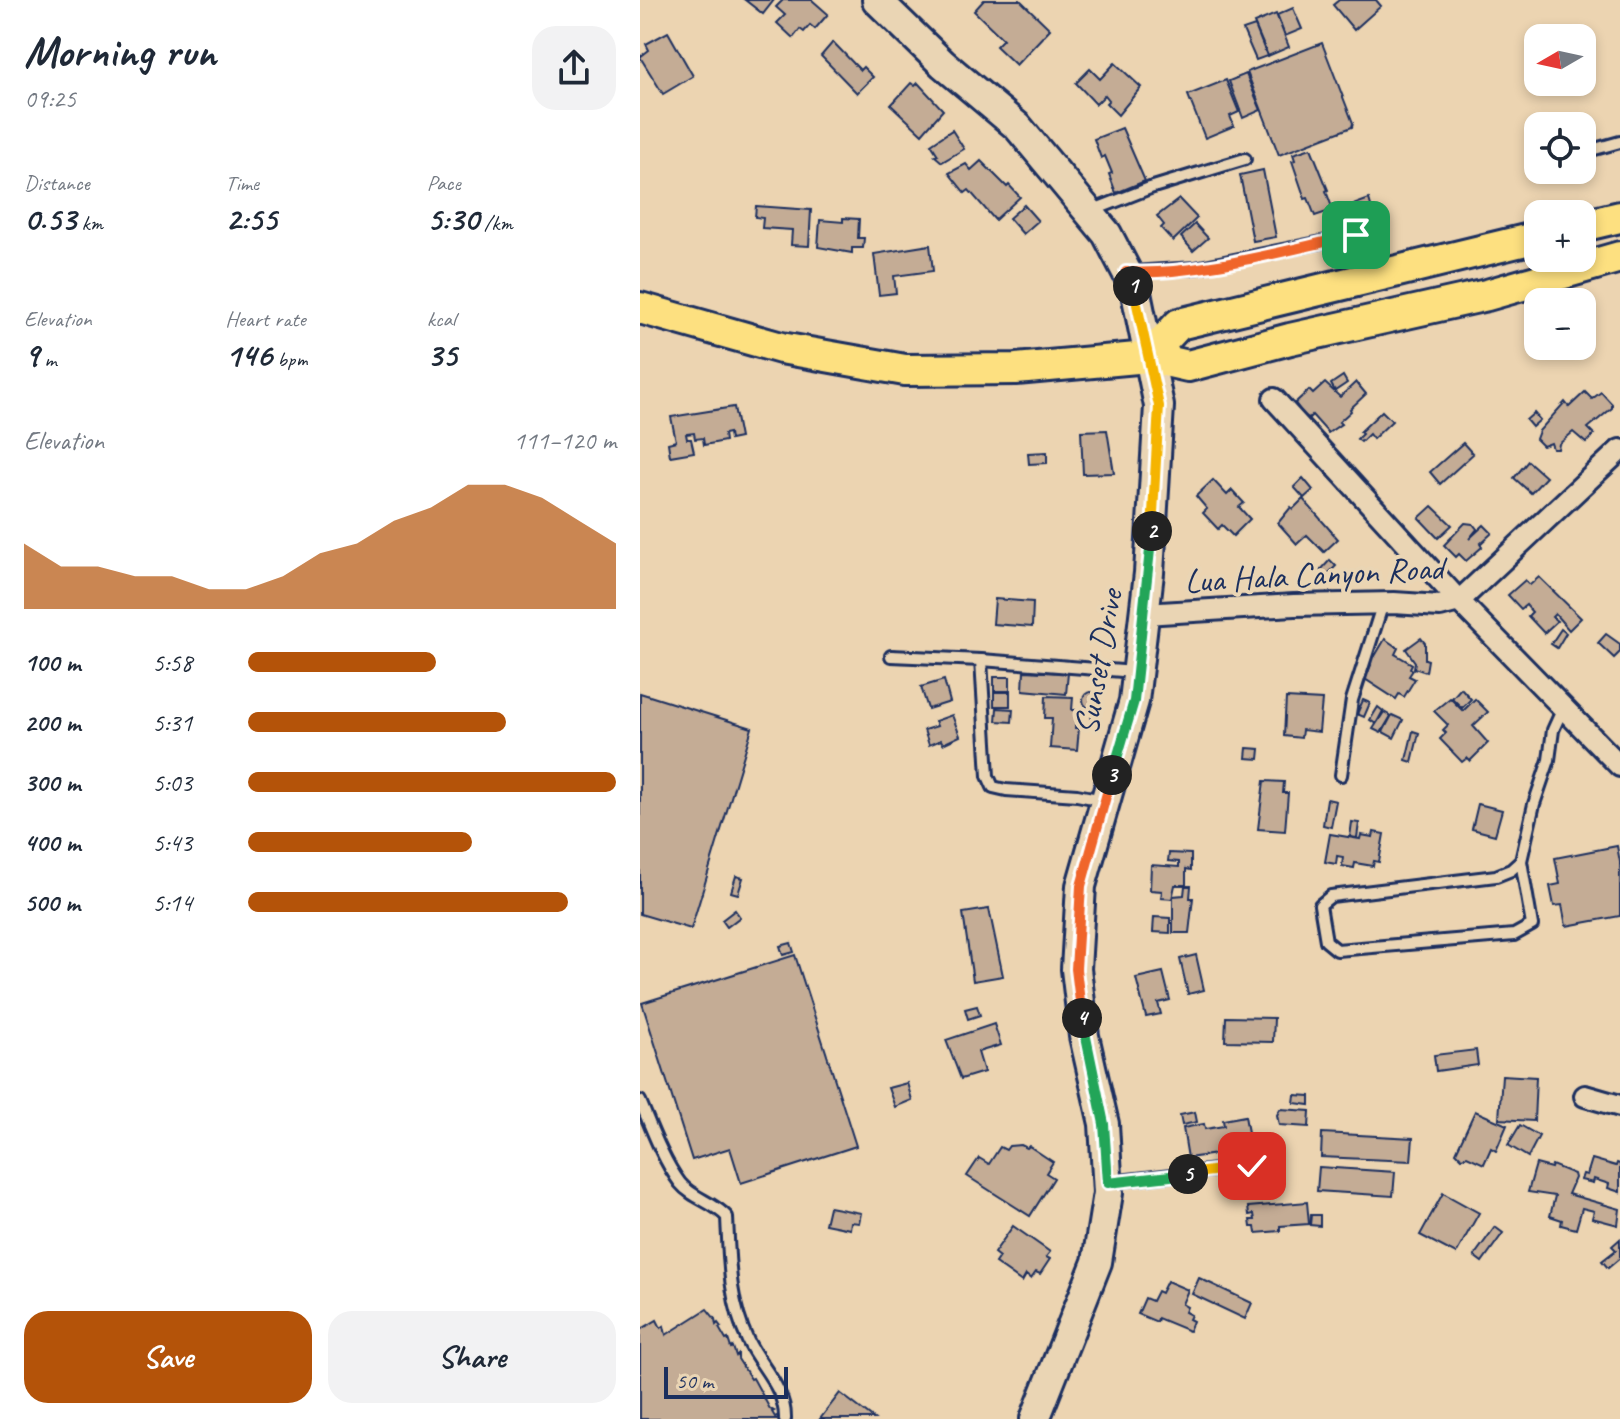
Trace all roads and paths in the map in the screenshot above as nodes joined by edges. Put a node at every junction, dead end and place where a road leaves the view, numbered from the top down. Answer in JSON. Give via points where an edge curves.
{"nodes":[{"id":1,"x":877,"y":0,"type":"edge"},
{"id":2,"x":1620,"y":142,"type":"edge"},
{"id":3,"x":1596,"y":149,"type":"edge"},
{"id":4,"x":1245,"y":159,"type":"dead end"},
{"id":5,"x":1089,"y":211,"type":"junction"},
{"id":6,"x":1620,"y":217,"type":"edge"},
{"id":7,"x":1596,"y":223,"type":"edge"},
{"id":8,"x":1356,"y":235,"type":"dead end"},
{"id":9,"x":1524,"y":240,"type":"edge"},
{"id":10,"x":1620,"y":257,"type":"edge"},
{"id":11,"x":1126,"y":272,"type":"junction"},
{"id":12,"x":640,"y":308,"type":"edge"},
{"id":13,"x":1148,"y":357,"type":"junction"},
{"id":14,"x":1274,"y":399,"type":"dead end"},
{"id":15,"x":1620,"y":450,"type":"edge"},
{"id":16,"x":1459,"y":601,"type":"junction"},
{"id":17,"x":1383,"y":603,"type":"junction"},
{"id":18,"x":1144,"y":614,"type":"junction"},
{"id":19,"x":891,"y":656,"type":"dead end"},
{"id":20,"x":981,"y":660,"type":"junction"},
{"id":21,"x":1137,"y":672,"type":"junction"},
{"id":22,"x":1563,"y":708,"type":"junction"},
{"id":23,"x":1620,"y":766,"type":"edge"},
{"id":24,"x":1341,"y":775,"type":"dead end"},
{"id":25,"x":1105,"y":801,"type":"junction"},
{"id":26,"x":1521,"y":861,"type":"junction"},
{"id":27,"x":1585,"y":1096,"type":"dead end"},
{"id":28,"x":640,"y":1101,"type":"edge"},
{"id":29,"x":1620,"y":1106,"type":"edge"},
{"id":30,"x":1252,"y":1166,"type":"dead end"},
{"id":31,"x":1108,"y":1183,"type":"junction"},
{"id":32,"x":785,"y":1419,"type":"edge"},
{"id":33,"x":1035,"y":1419,"type":"edge"}],
"edges":[{"from":1,"to":5,"type":"main road","name":"Sunset Drive","via":[[1018,127]]},
{"from":2,"to":3,"type":"lane"},
{"from":4,"to":5,"type":"lane"},
{"from":5,"to":11,"type":"main road","name":"Sunset Drive"},
{"from":6,"to":7,"type":"main road"},
{"from":8,"to":11,"type":"lane","via":[[1195,268]]},
{"from":9,"to":13,"type":"main road","via":[[1179,324]]},
{"from":10,"to":13,"type":"main road","via":[[1487,295],[1188,366]]},
{"from":11,"to":13,"type":"main road","name":"Sunset Drive","via":[[1135,288]]},
{"from":12,"to":13,"type":"main road","via":[[781,348],[905,370],[1016,369]]},
{"from":13,"to":18,"type":"main road","name":"Sunset Drive","via":[[1159,406]]},
{"from":14,"to":16,"type":"street"},
{"from":15,"to":16,"type":"street","name":"Lua Hala Canyon Road"},
{"from":16,"to":17,"type":"street","name":"Lua Hala Canyon Road","via":[[1440,606]]},
{"from":16,"to":22,"type":"street"},
{"from":17,"to":18,"type":"street","name":"Lua Hala Canyon Road"},
{"from":17,"to":24,"type":"lane","via":[[1352,700]]},
{"from":18,"to":21,"type":"main road","name":"Sunset Drive"},
{"from":19,"to":20,"type":"lane"},
{"from":20,"to":21,"type":"lane"},
{"from":20,"to":25,"type":"lane","via":[[993,787]]},
{"from":21,"to":25,"type":"main road","name":"Sunset Drive","via":[[1134,701]]},
{"from":22,"to":23,"type":"street"},
{"from":22,"to":26,"type":"lane"},
{"from":25,"to":31,"type":"main road","name":"Sunset Drive","via":[[1081,886],[1076,969],[1084,1036],[1104,1124]]},
{"from":26,"to":26,"type":"lane","via":[[1496,876],[1331,896],[1320,905],[1326,941],[1337,950],[1514,935],[1532,925]]},
{"from":27,"to":29,"type":"street"},
{"from":28,"to":32,"type":"lane","via":[[681,1183],[727,1217],[733,1300],[747,1340],[785,1406]]},
{"from":30,"to":31,"type":"lane"},
{"from":31,"to":33,"type":"main road","name":"Sunset Drive","via":[[1097,1262]]}]}
